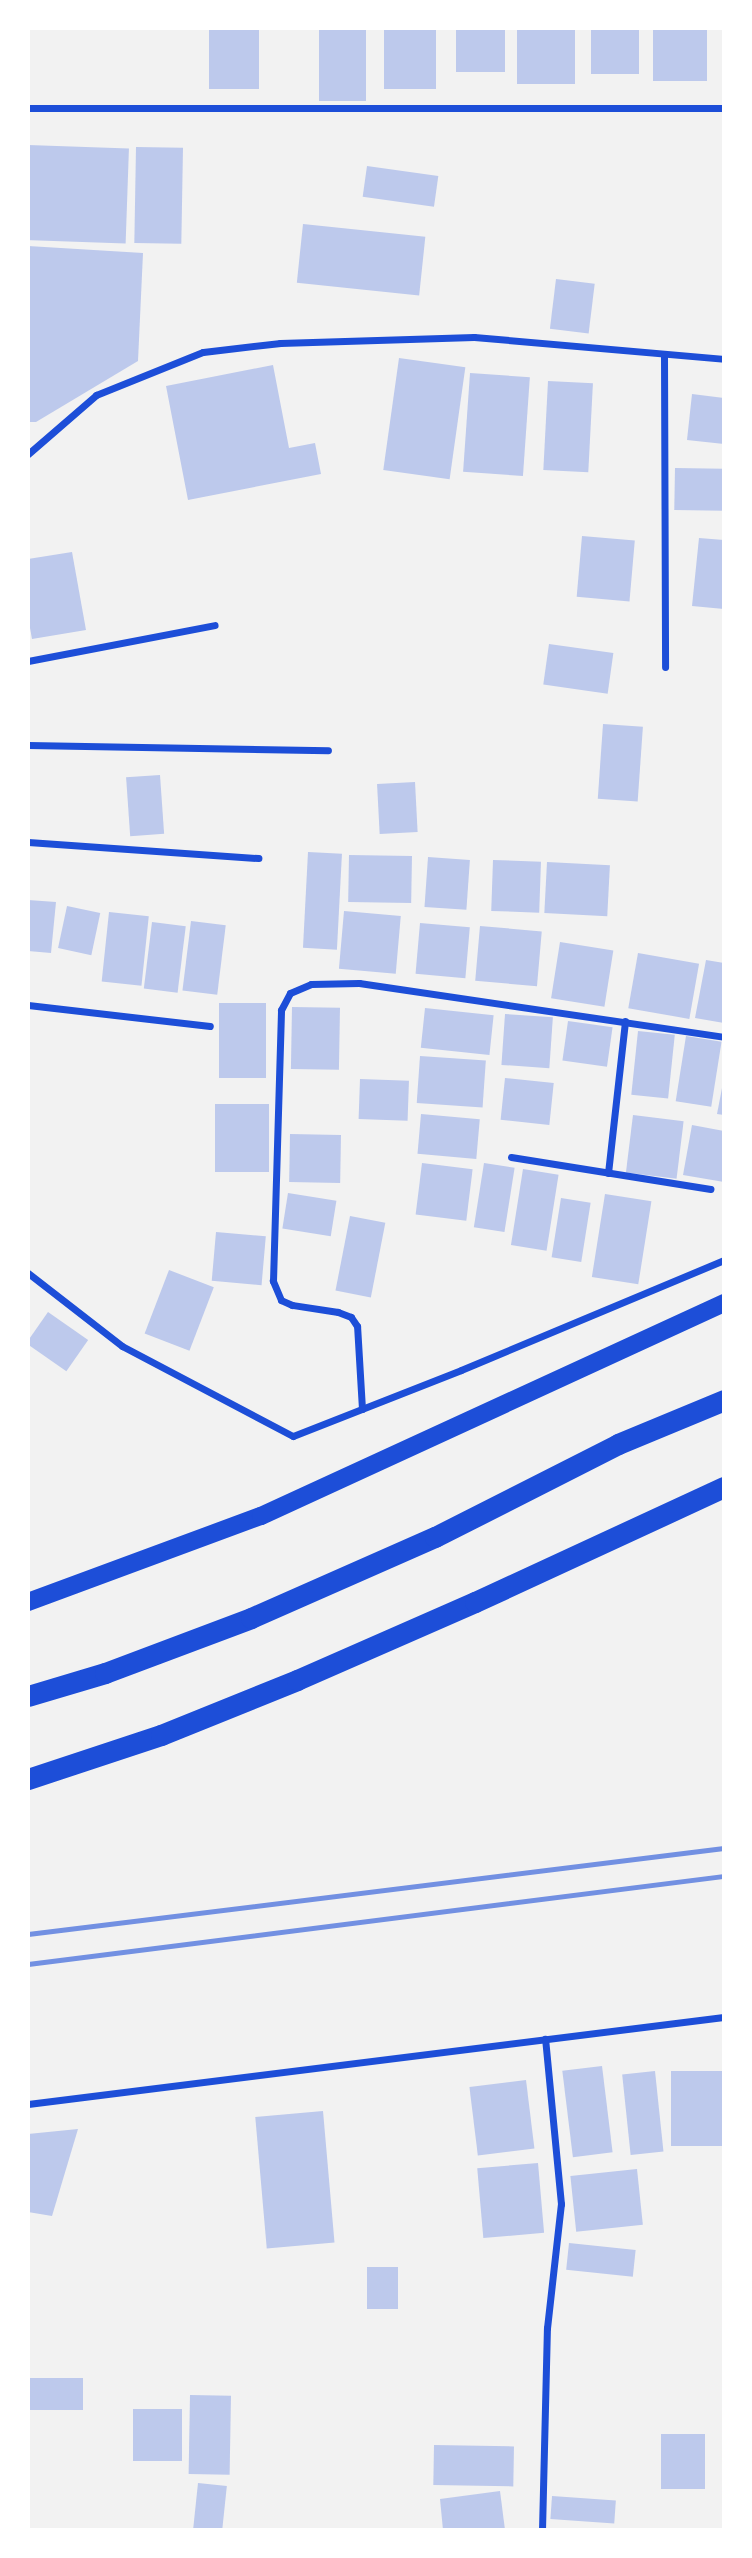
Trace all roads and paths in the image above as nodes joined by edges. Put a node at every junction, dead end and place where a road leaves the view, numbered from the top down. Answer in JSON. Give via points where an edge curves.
{"nodes":[{"id":1,"x":28,"y":108,"type":"edge"},
{"id":2,"x":724,"y":108,"type":"edge"},
{"id":3,"x":664,"y":355,"type":"junction"},
{"id":4,"x":724,"y":359,"type":"edge"},
{"id":5,"x":28,"y":454,"type":"edge"},
{"id":6,"x":215,"y":625,"type":"dead end"},
{"id":7,"x":28,"y":661,"type":"edge"},
{"id":8,"x":666,"y":667,"type":"dead end"},
{"id":9,"x":28,"y":745,"type":"edge"},
{"id":10,"x":328,"y":750,"type":"dead end"},
{"id":11,"x":28,"y":842,"type":"edge"},
{"id":12,"x":258,"y":858,"type":"dead end"},
{"id":13,"x":28,"y":1005,"type":"edge"},
{"id":14,"x":625,"y":1021,"type":"junction"},
{"id":15,"x":210,"y":1026,"type":"dead end"},
{"id":16,"x":724,"y":1037,"type":"edge"},
{"id":17,"x":511,"y":1157,"type":"dead end"},
{"id":18,"x":608,"y":1173,"type":"junction"},
{"id":19,"x":710,"y":1189,"type":"dead end"},
{"id":20,"x":724,"y":1260,"type":"edge"},
{"id":21,"x":28,"y":1273,"type":"edge"},
{"id":22,"x":724,"y":1303,"type":"edge"},
{"id":23,"x":724,"y":1400,"type":"edge"},
{"id":24,"x":362,"y":1409,"type":"junction"},
{"id":25,"x":724,"y":1487,"type":"edge"},
{"id":26,"x":28,"y":1602,"type":"edge"},
{"id":27,"x":28,"y":1696,"type":"edge"},
{"id":28,"x":28,"y":1779,"type":"edge"},
{"id":29,"x":724,"y":2017,"type":"edge"},
{"id":30,"x":545,"y":2039,"type":"junction"},
{"id":31,"x":28,"y":2104,"type":"edge"},
{"id":32,"x":542,"y":2530,"type":"edge"}],
"edges":[{"from":1,"to":2,"type":"street"},
{"from":3,"to":4,"type":"street"},
{"from":3,"to":5,"type":"street","via":[[474,337],[280,343],[203,352],[96,395]]},
{"from":3,"to":8,"type":"street"},
{"from":6,"to":7,"type":"street"},
{"from":9,"to":10,"type":"street"},
{"from":11,"to":12,"type":"street"},
{"from":13,"to":15,"type":"street"},
{"from":14,"to":16,"type":"street"},
{"from":14,"to":18,"type":"street"},
{"from":14,"to":24,"type":"street","via":[[359,983],[311,984],[290,993],[281,1010],[273,1281],[281,1300],[351,1317],[357,1326]]},
{"from":17,"to":18,"type":"street"},
{"from":18,"to":19,"type":"street"},
{"from":20,"to":24,"type":"street"},
{"from":21,"to":24,"type":"street","via":[[121,1346],[293,1436]]},
{"from":22,"to":26,"type":"main road","via":[[261,1516]]},
{"from":23,"to":27,"type":"highway","via":[[618,1444],[435,1537],[251,1618],[105,1673]]},
{"from":25,"to":28,"type":"highway","via":[[297,1680],[161,1735]]},
{"from":29,"to":30,"type":"street"},
{"from":30,"to":31,"type":"street"},
{"from":30,"to":32,"type":"street","via":[[561,2204],[548,2328]]}]}
